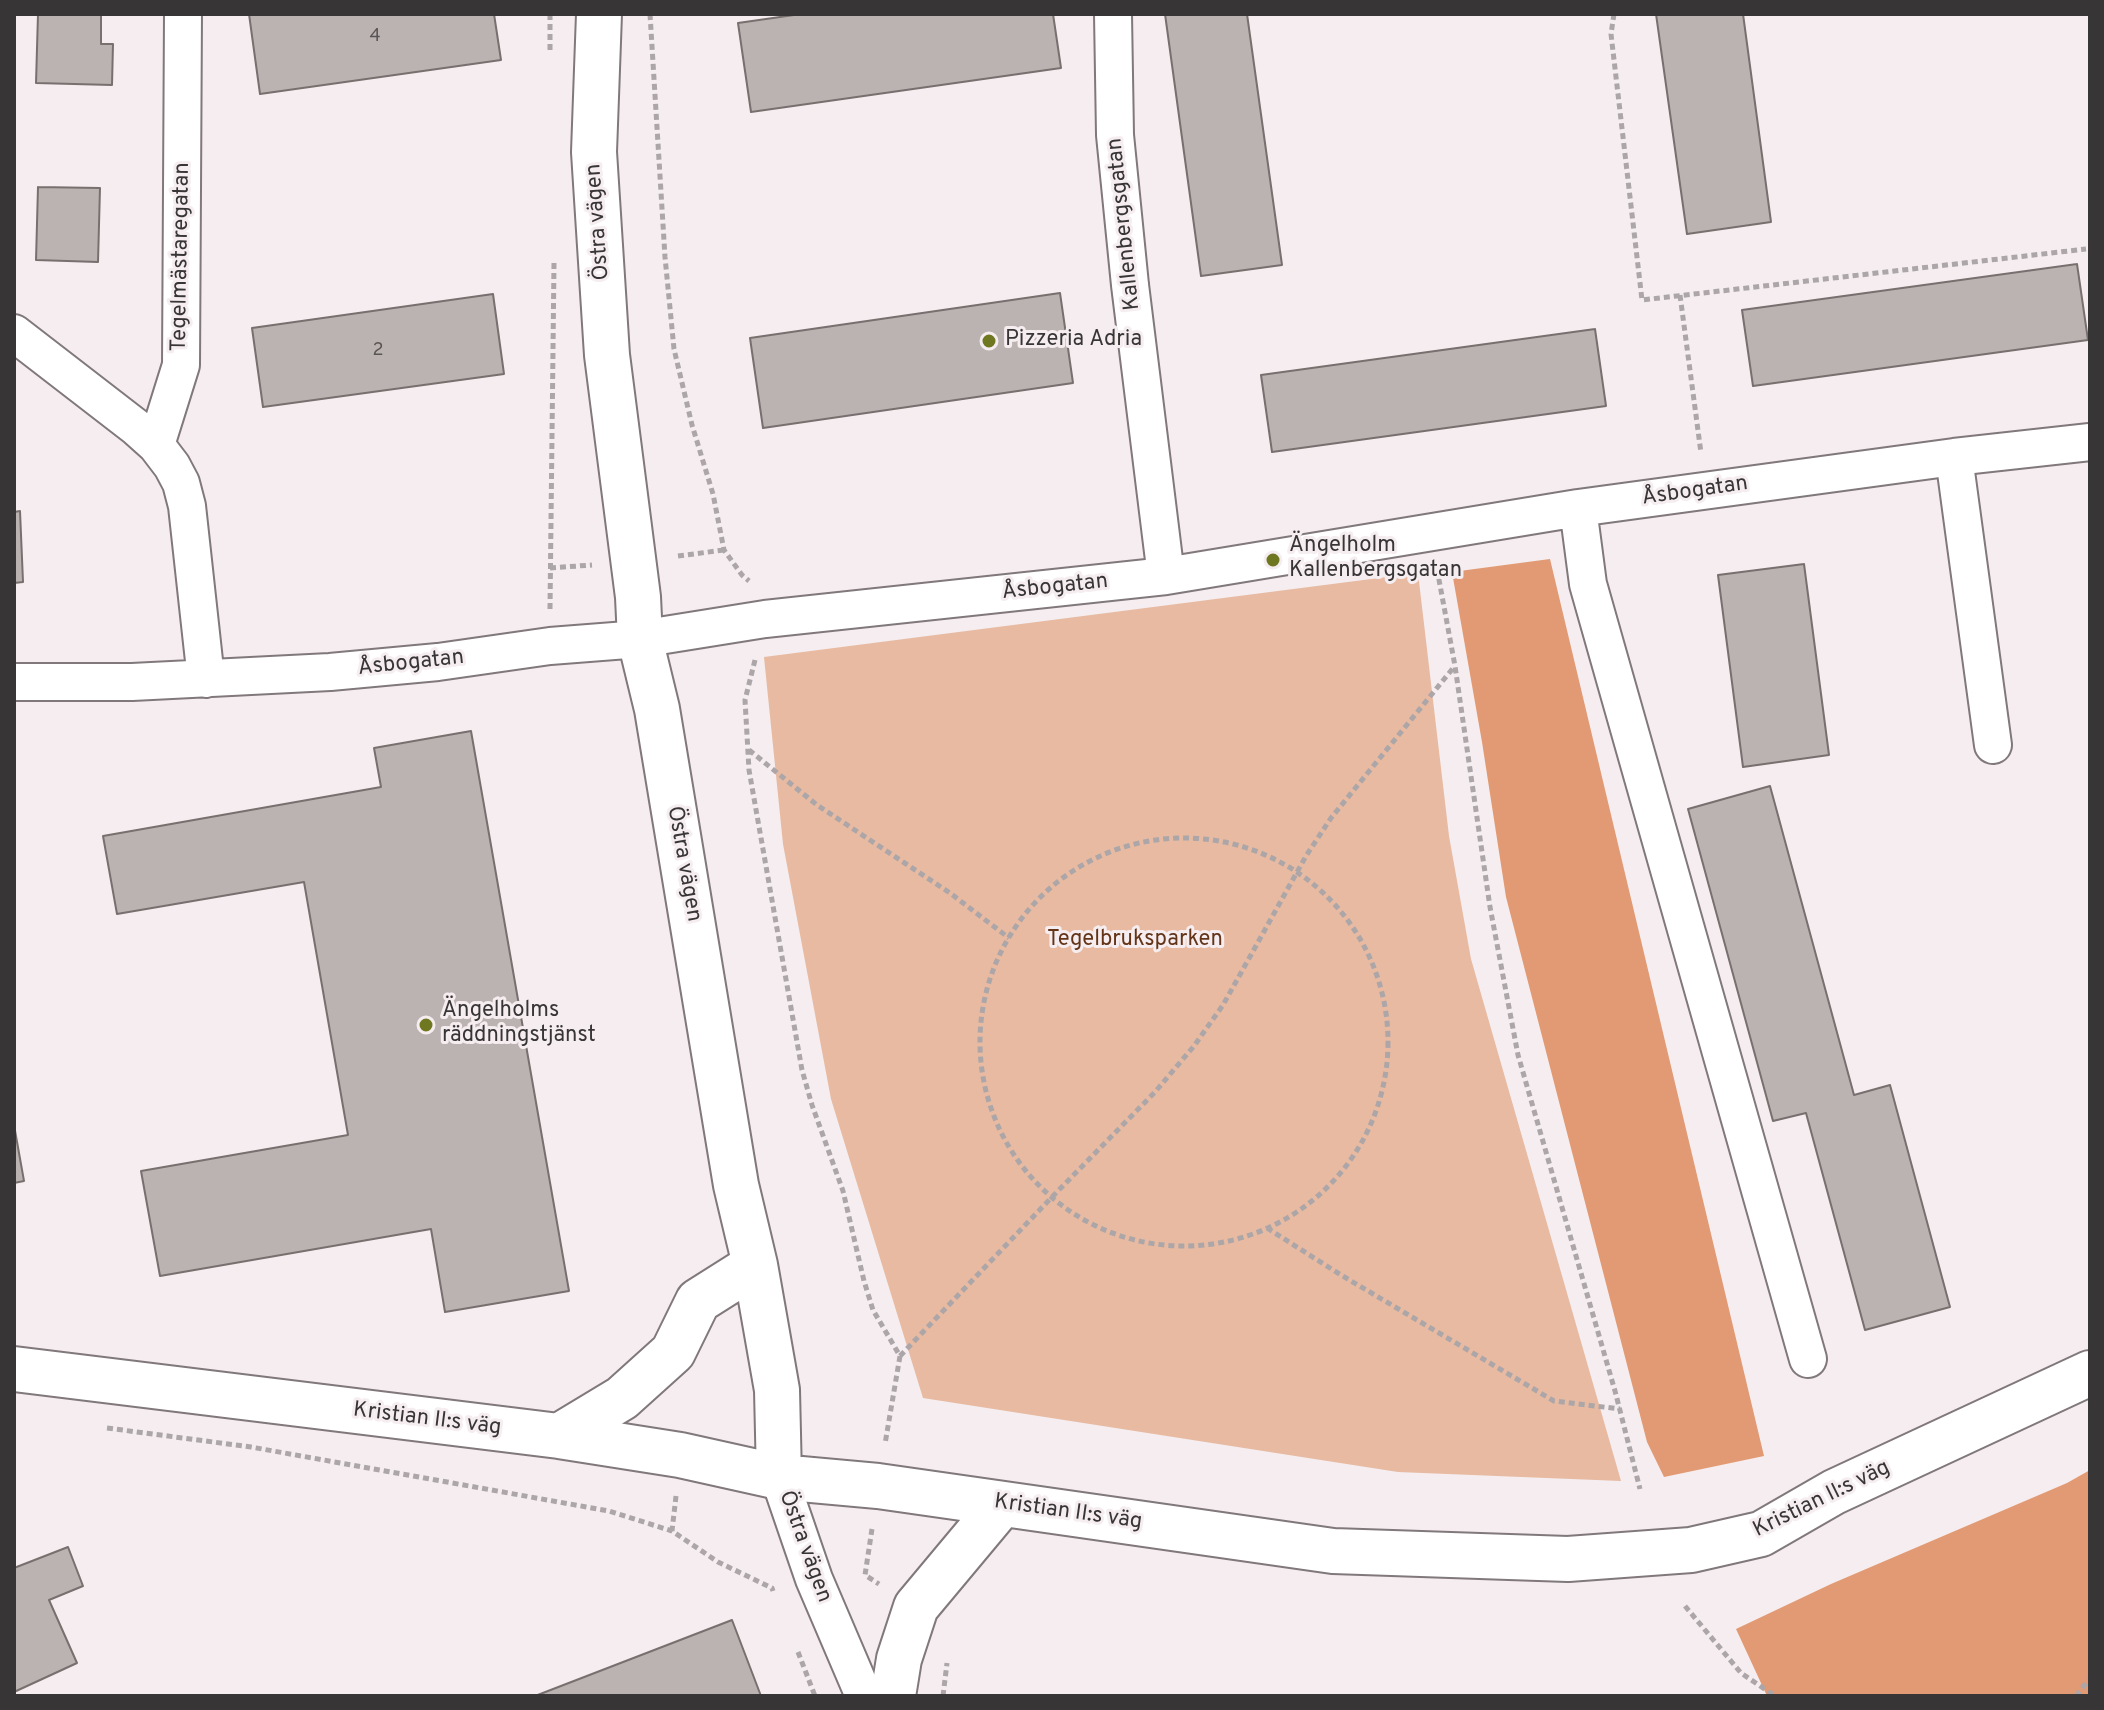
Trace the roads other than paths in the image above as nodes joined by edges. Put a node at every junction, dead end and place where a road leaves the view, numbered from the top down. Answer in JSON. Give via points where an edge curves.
{"nodes":[{"id":1,"x":183,"y":14,"type":"edge"},
{"id":2,"x":599,"y":14,"type":"edge"},
{"id":3,"x":1113,"y":14,"type":"edge"},
{"id":4,"x":14,"y":333,"type":"edge"},
{"id":5,"x":2090,"y":442,"type":"edge"},
{"id":6,"x":156,"y":445,"type":"junction"},
{"id":7,"x":1954,"y":457,"type":"junction"},
{"id":8,"x":1578,"y":508,"type":"junction"},
{"id":9,"x":1166,"y":576,"type":"junction"},
{"id":10,"x":640,"y":639,"type":"junction"},
{"id":11,"x":206,"y":679,"type":"junction"},
{"id":12,"x":14,"y":682,"type":"edge"},
{"id":13,"x":1993,"y":745,"type":"dead end"},
{"id":14,"x":755,"y":1265,"type":"junction"},
{"id":15,"x":1808,"y":1359,"type":"dead end"},
{"id":16,"x":14,"y":1369,"type":"edge"},
{"id":17,"x":2090,"y":1373,"type":"edge"},
{"id":18,"x":559,"y":1436,"type":"junction"},
{"id":19,"x":779,"y":1477,"type":"junction"},
{"id":20,"x":1002,"y":1504,"type":"junction"},
{"id":21,"x":864,"y":1696,"type":"edge"},
{"id":22,"x":893,"y":1696,"type":"edge"}],
"edges":[{"from":1,"to":6,"type":"street","name":"Tegelmästaregatan","via":[[181,365]]},
{"from":2,"to":10,"type":"main road","name":"Östra vägen","via":[[594,152],[606,339]]},
{"from":3,"to":9,"type":"street","name":"Kallenbergsgatan","via":[[1115,135]]},
{"from":4,"to":6,"type":"street"},
{"from":5,"to":7,"type":"street","name":"Åsbogatan"},
{"from":6,"to":11,"type":"street","via":[[181,483],[187,506]]},
{"from":7,"to":8,"type":"street","name":"Åsbogatan"},
{"from":7,"to":13,"type":"street"},
{"from":8,"to":9,"type":"street","name":"Åsbogatan"},
{"from":8,"to":15,"type":"street","via":[[1588,584]]},
{"from":9,"to":10,"type":"street","name":"Åsbogatan","via":[[765,619]]},
{"from":10,"to":11,"type":"street","name":"Åsbogatan","via":[[330,672]]},
{"from":10,"to":14,"type":"main road","name":"Östra vägen","via":[[657,709],[736,1185]]},
{"from":11,"to":12,"type":"street","name":"Åsbogatan"},
{"from":14,"to":18,"type":"main road","via":[[698,1301],[673,1352],[622,1398]]},
{"from":14,"to":19,"type":"main road","name":"Östra vägen","via":[[777,1390]]},
{"from":16,"to":18,"type":"main road","name":"Kristian II:s väg"},
{"from":17,"to":20,"type":"main road","name":"Kristian II:s väg","via":[[1834,1492],[1761,1534],[1691,1550],[1568,1559],[1333,1551]]},
{"from":18,"to":19,"type":"main road","name":"Kristian II:s väg"},
{"from":19,"to":20,"type":"main road","name":"Kristian II:s väg"},
{"from":19,"to":21,"type":"street","name":"Östra vägen","via":[[814,1579]]},
{"from":20,"to":22,"type":"main road","via":[[916,1607]]}]}
